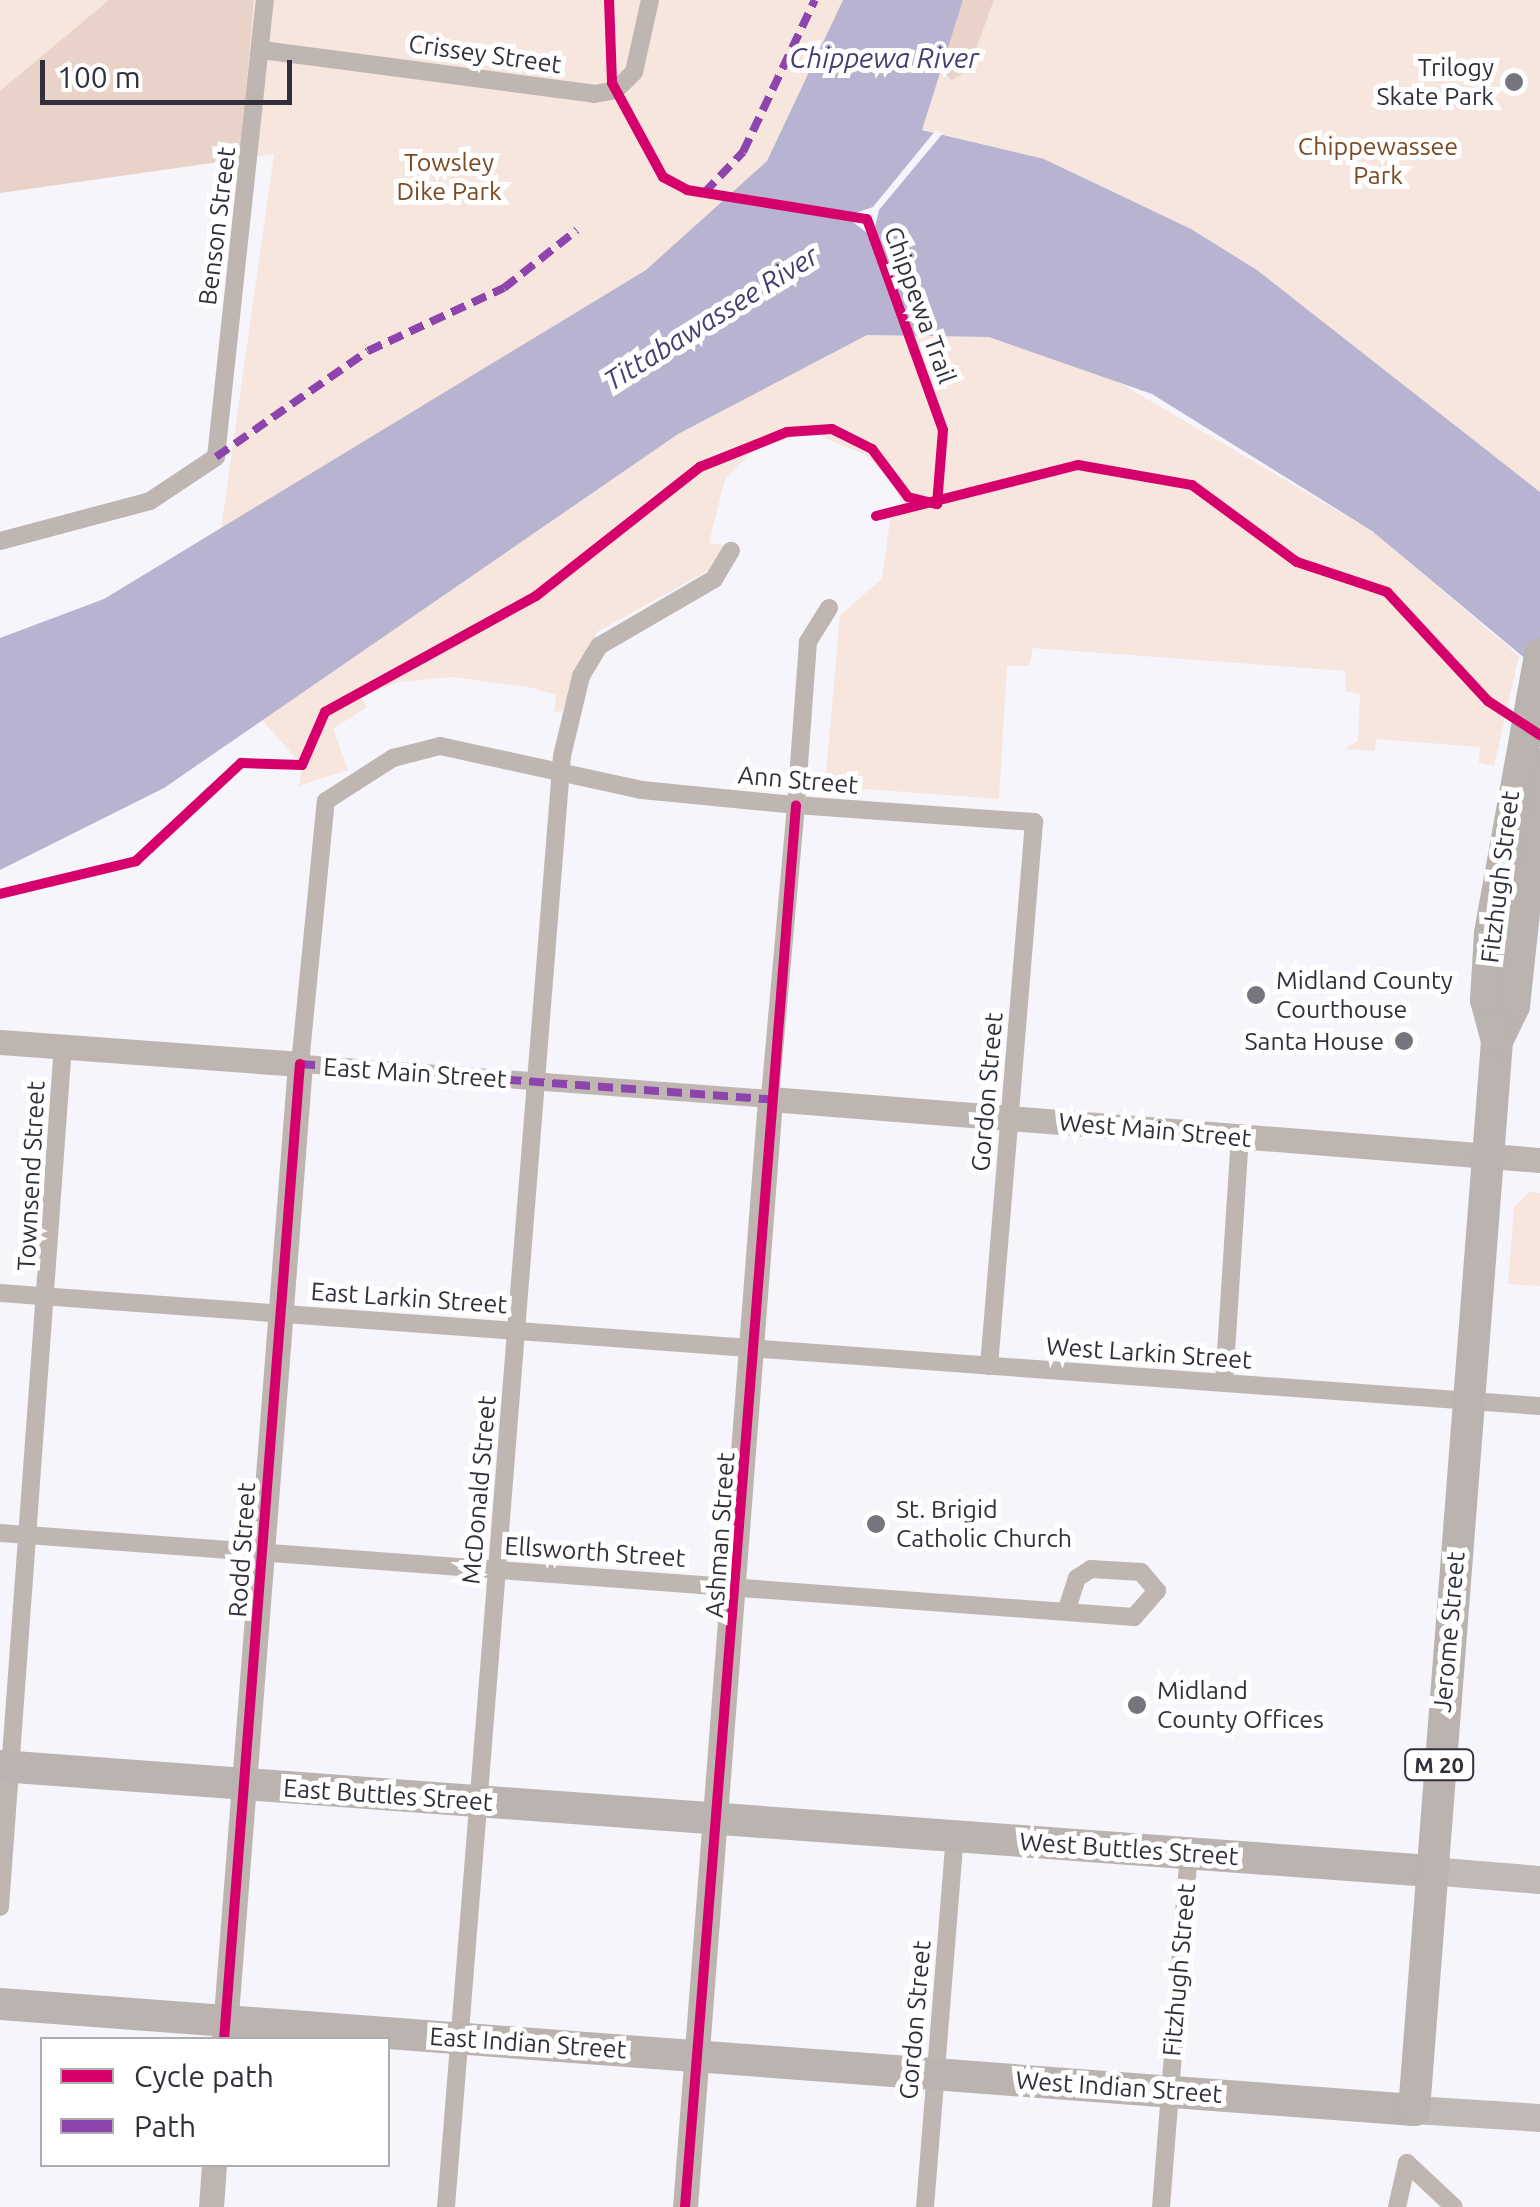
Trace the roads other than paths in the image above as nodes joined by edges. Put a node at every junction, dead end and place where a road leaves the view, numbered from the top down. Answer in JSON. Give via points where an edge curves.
{"nodes":[{"id":1,"x":265,"y":0,"type":"edge"},
{"id":2,"x":650,"y":0,"type":"edge"},
{"id":3,"x":262,"y":50,"type":"junction"},
{"id":4,"x":0,"y":542,"type":"edge"},
{"id":5,"x":731,"y":552,"type":"dead end"},
{"id":6,"x":828,"y":608,"type":"dead end"},
{"id":7,"x":1540,"y":654,"type":"edge"},
{"id":8,"x":1540,"y":764,"type":"edge"},
{"id":9,"x":362,"y":773,"type":"joint"},
{"id":10,"x":559,"y":778,"type":"junction"},
{"id":11,"x":796,"y":805,"type":"junction"},
{"id":12,"x":1034,"y":822,"type":"joint"},
{"id":13,"x":1504,"y":935,"type":"junction"},
{"id":14,"x":0,"y":1042,"type":"edge"},
{"id":15,"x":64,"y":1046,"type":"junction"},
{"id":16,"x":300,"y":1064,"type":"junction"},
{"id":17,"x":534,"y":1082,"type":"junction"},
{"id":18,"x":770,"y":1099,"type":"junction"},
{"id":19,"x":1010,"y":1116,"type":"junction"},
{"id":20,"x":1240,"y":1138,"type":"junction"},
{"id":21,"x":1486,"y":1155,"type":"junction"},
{"id":22,"x":1540,"y":1160,"type":"edge"},
{"id":23,"x":0,"y":1293,"type":"edge"},
{"id":24,"x":48,"y":1296,"type":"junction"},
{"id":25,"x":280,"y":1314,"type":"junction"},
{"id":26,"x":518,"y":1331,"type":"junction"},
{"id":27,"x":754,"y":1349,"type":"junction"},
{"id":28,"x":989,"y":1366,"type":"junction"},
{"id":29,"x":1224,"y":1383,"type":"junction"},
{"id":30,"x":1468,"y":1400,"type":"junction"},
{"id":31,"x":1540,"y":1406,"type":"edge"},
{"id":32,"x":0,"y":1533,"type":"edge"},
{"id":33,"x":30,"y":1535,"type":"junction"},
{"id":34,"x":264,"y":1551,"type":"junction"},
{"id":35,"x":498,"y":1570,"type":"junction"},
{"id":36,"x":736,"y":1588,"type":"junction"},
{"id":37,"x":1067,"y":1609,"type":"junction"},
{"id":38,"x":6,"y":1767,"type":"edge"},
{"id":39,"x":244,"y":1784,"type":"junction"},
{"id":40,"x":479,"y":1802,"type":"junction"},
{"id":41,"x":717,"y":1820,"type":"junction"},
{"id":42,"x":954,"y":1837,"type":"junction"},
{"id":43,"x":1188,"y":1854,"type":"junction"},
{"id":44,"x":1430,"y":1871,"type":"junction"},
{"id":45,"x":1540,"y":1880,"type":"edge"},
{"id":46,"x":0,"y":1907,"type":"edge"},
{"id":47,"x":0,"y":2004,"type":"edge"},
{"id":48,"x":225,"y":2030,"type":"edge"},
{"id":49,"x":458,"y":2038,"type":"junction"},
{"id":50,"x":697,"y":2056,"type":"junction"},
{"id":51,"x":936,"y":2074,"type":"junction"},
{"id":52,"x":1170,"y":2091,"type":"junction"},
{"id":53,"x":1414,"y":2110,"type":"junction"},
{"id":54,"x":1540,"y":2118,"type":"edge"},
{"id":55,"x":214,"y":2167,"type":"edge"},
{"id":56,"x":211,"y":2207,"type":"edge"},
{"id":57,"x":446,"y":2207,"type":"edge"},
{"id":58,"x":685,"y":2207,"type":"edge"},
{"id":59,"x":925,"y":2207,"type":"edge"},
{"id":60,"x":1160,"y":2207,"type":"edge"},
{"id":61,"x":1397,"y":2207,"type":"edge"},
{"id":62,"x":1454,"y":2207,"type":"edge"}],
"edges":[{"from":1,"to":3,"type":"street","name":"Benson Street"},
{"from":2,"to":3,"type":"street","name":"Crissey Street","via":[[634,72],[616,90],[594,94]]},
{"from":3,"to":4,"type":"street","name":"Benson Street","via":[[216,457],[150,500]]},
{"from":5,"to":10,"type":"street","name":"McDonald Street","via":[[714,579],[631,622],[580,676]]},
{"from":6,"to":11,"type":"street","name":"Ashman Street","via":[[808,642]]},
{"from":7,"to":13,"type":"highway","name":"Fitzhugh Street","number":"M 20"},
{"from":8,"to":13,"type":"highway","name":"Fitzhugh Street","number":"M 20"},
{"from":9,"to":10,"type":"street","name":"Ann Street","via":[[440,746]]},
{"from":9,"to":16,"type":"street","name":"Rodd Street","via":[[326,801]]},
{"from":10,"to":11,"type":"street","name":"Ann Street"},
{"from":10,"to":17,"type":"street","name":"McDonald Street"},
{"from":11,"to":12,"type":"street","name":"Ann Street"},
{"from":11,"to":18,"type":"street","name":"Ashman Street"},
{"from":12,"to":19,"type":"street","name":"Gordon Street"},
{"from":13,"to":21,"type":"highway","name":"Fitzhugh Street","number":"M 20","via":[[1486,1000],[1497,1041]]},
{"from":14,"to":15,"type":"street","name":"East Main Street"},
{"from":15,"to":16,"type":"street","name":"East Main Street"},
{"from":15,"to":24,"type":"street","name":"Townsend Street"},
{"from":16,"to":17,"type":"street","name":"East Main Street"},
{"from":16,"to":25,"type":"street","name":"Rodd Street"},
{"from":17,"to":18,"type":"street","name":"East Main Street"},
{"from":17,"to":26,"type":"street","name":"McDonald Street"},
{"from":18,"to":19,"type":"street","name":"West Main Street"},
{"from":18,"to":27,"type":"street","name":"Ashman Street"},
{"from":19,"to":20,"type":"street","name":"West Main Street"},
{"from":19,"to":28,"type":"street","name":"Gordon Street"},
{"from":20,"to":21,"type":"street","name":"West Main Street"},
{"from":20,"to":29,"type":"street"},
{"from":21,"to":22,"type":"street","name":"West Main Street"},
{"from":21,"to":30,"type":"highway","name":"Jerome Street","number":"M 20"},
{"from":23,"to":24,"type":"street","name":"East Larkin Street"},
{"from":24,"to":25,"type":"street","name":"East Larkin Street"},
{"from":24,"to":33,"type":"street","name":"Townsend Street"},
{"from":25,"to":26,"type":"street","name":"East Larkin Street"},
{"from":25,"to":34,"type":"street","name":"Rodd Street"},
{"from":26,"to":27,"type":"street","name":"East Larkin Street"},
{"from":26,"to":35,"type":"street","name":"McDonald Street"},
{"from":27,"to":28,"type":"street","name":"West Larkin Street"},
{"from":27,"to":36,"type":"street","name":"Ashman Street"},
{"from":28,"to":29,"type":"street","name":"West Larkin Street"},
{"from":29,"to":30,"type":"street","name":"West Larkin Street"},
{"from":30,"to":31,"type":"street","name":"West Larkin Street"},
{"from":30,"to":44,"type":"highway","name":"Jerome Street","number":"M 20"},
{"from":32,"to":33,"type":"street","name":"Ellsworth Street"},
{"from":33,"to":34,"type":"street","name":"Ellsworth Street"},
{"from":33,"to":38,"type":"street","name":"Townsend Street"},
{"from":34,"to":35,"type":"street","name":"Ellsworth Street"},
{"from":34,"to":39,"type":"street","name":"Rodd Street"},
{"from":35,"to":36,"type":"street","name":"Ellsworth Street"},
{"from":35,"to":40,"type":"street","name":"McDonald Street"},
{"from":36,"to":37,"type":"street","name":"Ellsworth Street"},
{"from":36,"to":41,"type":"street","name":"Ashman Street"},
{"from":37,"to":37,"type":"street","name":"Ellsworth Street","via":[[1134,1617],[1158,1592],[1141,1572],[1091,1569],[1077,1578]]},
{"from":38,"to":39,"type":"highway","name":"East Buttles Street"},
{"from":38,"to":46,"type":"street","name":"Townsend Street"},
{"from":39,"to":40,"type":"highway","name":"East Buttles Street"},
{"from":39,"to":48,"type":"street","name":"Rodd Street"},
{"from":40,"to":41,"type":"highway","name":"East Buttles Street"},
{"from":40,"to":49,"type":"street","name":"McDonald Street"},
{"from":41,"to":42,"type":"highway","name":"West Buttles Street"},
{"from":41,"to":50,"type":"street","name":"Ashman Street"},
{"from":42,"to":43,"type":"highway","name":"West Buttles Street"},
{"from":42,"to":51,"type":"street","name":"Gordon Street"},
{"from":43,"to":44,"type":"highway","name":"West Buttles Street"},
{"from":43,"to":52,"type":"street","name":"Fitzhugh Street"},
{"from":44,"to":45,"type":"main road","name":"West Buttles Street"},
{"from":44,"to":53,"type":"highway","name":"Jerome Street","number":"M 20"},
{"from":47,"to":48,"type":"highway","name":"East Indian Street"},
{"from":48,"to":49,"type":"highway","name":"East Indian Street"},
{"from":49,"to":50,"type":"highway","name":"East Indian Street"},
{"from":49,"to":57,"type":"street","name":"McDonald Street"},
{"from":50,"to":51,"type":"highway","name":"West Indian Street"},
{"from":50,"to":58,"type":"street","name":"Ashman Street"},
{"from":51,"to":52,"type":"highway","name":"West Indian Street"},
{"from":51,"to":59,"type":"street","name":"Gordon Street"},
{"from":52,"to":53,"type":"highway","name":"West Indian Street"},
{"from":52,"to":60,"type":"street","name":"Fitzhugh Street"},
{"from":53,"to":54,"type":"main road","name":"West Indian Street"},
{"from":55,"to":56,"type":"street"},
{"from":61,"to":62,"type":"street","via":[[1406,2163]]}]}
